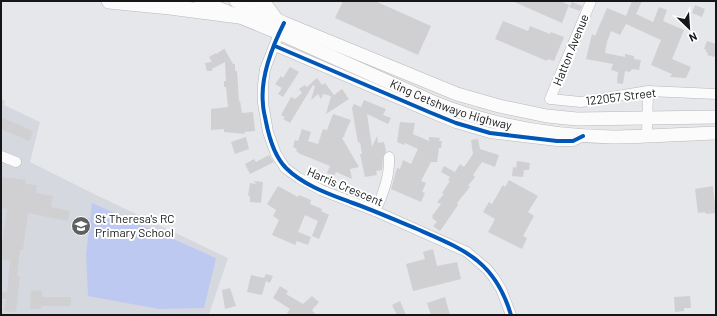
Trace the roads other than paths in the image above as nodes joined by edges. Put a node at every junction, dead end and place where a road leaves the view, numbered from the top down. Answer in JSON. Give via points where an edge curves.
{"nodes":[{"id":1,"x":109,"y":1,"type":"edge"},
{"id":2,"x":202,"y":1,"type":"edge"},
{"id":3,"x":236,"y":1,"type":"edge"},
{"id":4,"x":262,"y":1,"type":"edge"},
{"id":5,"x":591,"y":1,"type":"edge"},
{"id":6,"x":238,"y":16,"type":"junction"},
{"id":7,"x":278,"y":30,"type":"junction"},
{"id":8,"x":648,"y":91,"type":"junction"},
{"id":9,"x":716,"y":94,"type":"edge"},
{"id":10,"x":550,"y":99,"type":"joint"},
{"id":11,"x":716,"y":117,"type":"edge"},
{"id":12,"x":647,"y":119,"type":"junction"},
{"id":13,"x":716,"y":133,"type":"edge"},
{"id":14,"x":647,"y":135,"type":"junction"},
{"id":15,"x":1,"y":156,"type":"edge"},
{"id":16,"x":389,"y":157,"type":"dead end"},
{"id":17,"x":16,"y":162,"type":"dead end"},
{"id":18,"x":375,"y":211,"type":"junction"},
{"id":19,"x":511,"y":315,"type":"edge"}],
"edges":[{"from":1,"to":6,"type":"highway"},
{"from":2,"to":6,"type":"main road","name":"King Cetshwayo Highway"},
{"from":3,"to":7,"type":"main road","name":"King Cetshwayo Highway"},
{"from":4,"to":7,"type":"highway"},
{"from":5,"to":10,"type":"street","name":"Hatton Avenue"},
{"from":6,"to":7,"type":"main road","name":"King Cetshwayo Highway"},
{"from":7,"to":12,"type":"main road","name":"King Cetshwayo Highway","via":[[457,94],[499,106],[540,115],[577,119]]},
{"from":7,"to":14,"type":"main road","name":"King Cetshwayo Highway","via":[[457,111],[488,121],[583,136]]},
{"from":7,"to":18,"type":"street","name":"Harris Crescent","via":[[266,69],[262,104],[276,154],[285,168],[299,178],[321,190]]},
{"from":8,"to":9,"type":"street","name":"122057 Street"},
{"from":8,"to":10,"type":"street","name":"122057 Street","via":[[580,102]]},
{"from":8,"to":12,"type":"street"},
{"from":11,"to":12,"type":"main road","name":"King Cetshwayo Highway"},
{"from":12,"to":14,"type":"street"},
{"from":13,"to":14,"type":"main road","name":"King Cetshwayo Highway"},
{"from":15,"to":17,"type":"street"},
{"from":16,"to":18,"type":"street","via":[[388,178]]},
{"from":18,"to":19,"type":"street","name":"Harris Crescent","via":[[453,245],[476,258],[501,289]]}]}
